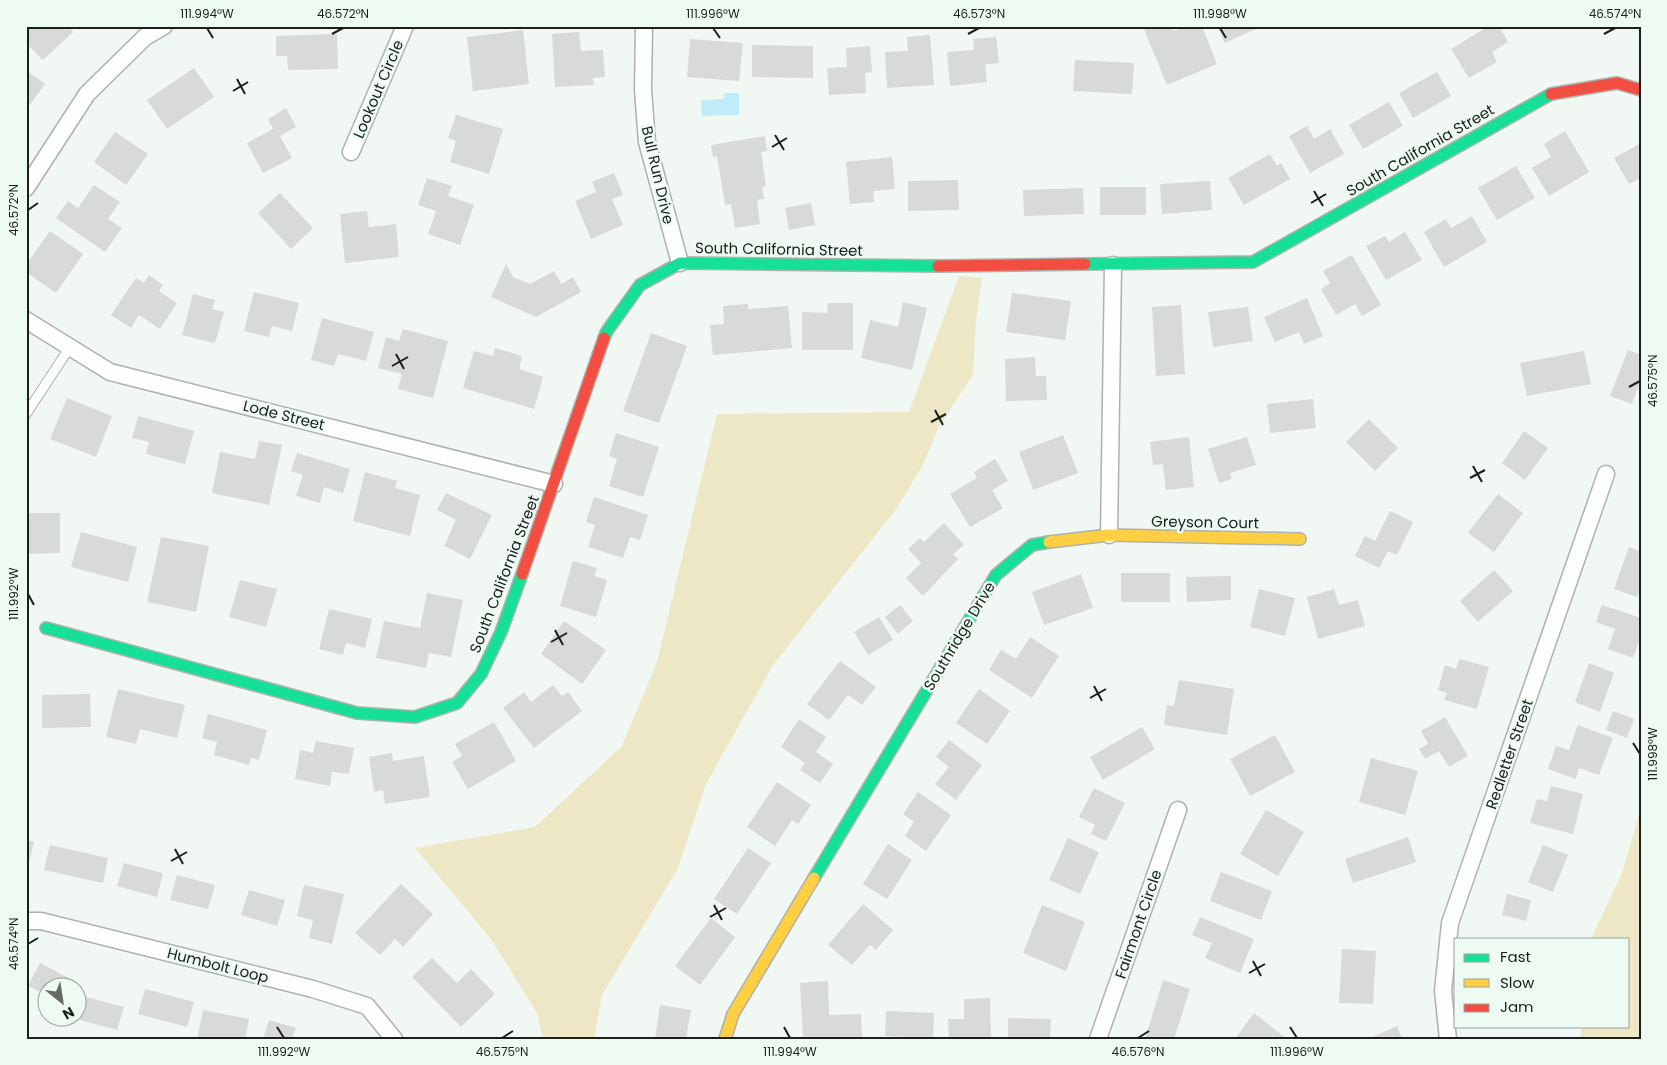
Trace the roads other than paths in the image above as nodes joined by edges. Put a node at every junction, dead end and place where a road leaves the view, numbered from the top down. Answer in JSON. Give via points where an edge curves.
{"nodes":[{"id":1,"x":164,"y":26,"type":"edge"},
{"id":2,"x":405,"y":26,"type":"edge"},
{"id":3,"x":644,"y":26,"type":"edge"},
{"id":4,"x":1641,"y":90,"type":"edge"},
{"id":5,"x":351,"y":152,"type":"dead end"},
{"id":6,"x":26,"y":188,"type":"edge"},
{"id":7,"x":680,"y":263,"type":"junction"},
{"id":8,"x":1114,"y":265,"type":"junction"},
{"id":9,"x":26,"y":320,"type":"edge"},
{"id":10,"x":70,"y":347,"type":"junction"},
{"id":11,"x":26,"y":414,"type":"edge"},
{"id":12,"x":1606,"y":474,"type":"dead end"},
{"id":13,"x":554,"y":484,"type":"junction"},
{"id":14,"x":1109,"y":535,"type":"junction"},
{"id":15,"x":1300,"y":539,"type":"dead end"},
{"id":16,"x":46,"y":628,"type":"dead end"},
{"id":17,"x":1178,"y":810,"type":"dead end"},
{"id":18,"x":26,"y":920,"type":"edge"},
{"id":19,"x":394,"y":1039,"type":"edge"},
{"id":20,"x":725,"y":1039,"type":"edge"},
{"id":21,"x":1098,"y":1039,"type":"edge"},
{"id":22,"x":1448,"y":1039,"type":"edge"}],
"edges":[{"from":1,"to":6,"type":"street","via":[[145,37],[87,94]]},
{"from":2,"to":5,"type":"street","name":"Lookout Circle"},
{"from":3,"to":7,"type":"street","name":"Bull Run Drive","via":[[643,90],[647,142]]},
{"from":4,"to":8,"type":"street","name":"South California Street","via":[[1617,83],[1549,94],[1253,262]]},
{"from":7,"to":8,"type":"street","name":"South California Street"},
{"from":7,"to":13,"type":"street","name":"South California Street","via":[[640,285],[607,331]]},
{"from":8,"to":14,"type":"street"},
{"from":9,"to":10,"type":"street","name":"Lode Street"},
{"from":10,"to":11,"type":"lane"},
{"from":10,"to":13,"type":"street","name":"Lode Street","via":[[110,372]]},
{"from":12,"to":22,"type":"street","name":"Redletter Street","via":[[1450,923],[1443,991]]},
{"from":13,"to":16,"type":"street","name":"South California Street","via":[[500,632],[481,674],[457,703],[415,716],[356,713]]},
{"from":14,"to":15,"type":"street","name":"Greyson Court"},
{"from":14,"to":20,"type":"street","name":"Southridge Drive","via":[[1032,546],[996,575],[738,1006]]},
{"from":17,"to":21,"type":"street","name":"Fairmont Circle"},
{"from":18,"to":19,"type":"street","name":"Humbolt Loop","via":[[313,989],[367,1006]]}]}
